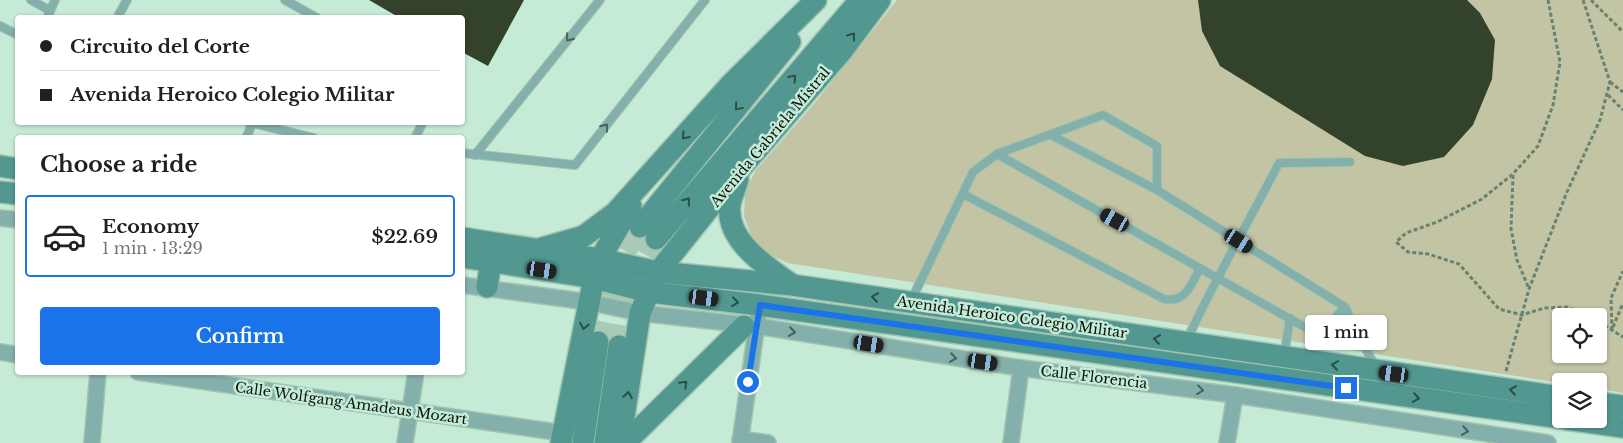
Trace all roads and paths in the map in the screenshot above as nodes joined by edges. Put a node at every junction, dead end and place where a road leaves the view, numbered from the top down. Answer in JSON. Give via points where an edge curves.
{"nodes":[{"id":1,"x":31,"y":0,"type":"edge"},
{"id":2,"x":55,"y":0,"type":"edge"},
{"id":3,"x":127,"y":0,"type":"edge"},
{"id":4,"x":285,"y":0,"type":"edge"},
{"id":5,"x":600,"y":0,"type":"edge"},
{"id":6,"x":705,"y":0,"type":"edge"},
{"id":7,"x":816,"y":0,"type":"edge"},
{"id":8,"x":822,"y":0,"type":"edge"},
{"id":9,"x":860,"y":0,"type":"edge"},
{"id":10,"x":880,"y":0,"type":"edge"},
{"id":11,"x":1548,"y":0,"type":"edge"},
{"id":12,"x":1583,"y":0,"type":"edge"},
{"id":13,"x":1591,"y":0,"type":"edge"},
{"id":14,"x":48,"y":14,"type":"edge"},
{"id":15,"x":119,"y":15,"type":"edge"},
{"id":16,"x":312,"y":15,"type":"edge"},
{"id":17,"x":0,"y":26,"type":"edge"},
{"id":18,"x":1623,"y":32,"type":"edge"},
{"id":19,"x":15,"y":34,"type":"edge"},
{"id":20,"x":1610,"y":82,"type":"junction"},
{"id":21,"x":1623,"y":92,"type":"edge"},
{"id":22,"x":1607,"y":94,"type":"junction"},
{"id":23,"x":1623,"y":110,"type":"edge"},
{"id":24,"x":258,"y":125,"type":"edge"},
{"id":25,"x":275,"y":130,"type":"junction"},
{"id":26,"x":272,"y":135,"type":"edge"},
{"id":27,"x":299,"y":135,"type":"edge"},
{"id":28,"x":1050,"y":135,"type":"junction"},
{"id":29,"x":465,"y":153,"type":"edge"},
{"id":30,"x":997,"y":154,"type":"junction"},
{"id":31,"x":475,"y":155,"type":"junction"},
{"id":32,"x":1350,"y":162,"type":"dead end"},
{"id":33,"x":0,"y":166,"type":"edge"},
{"id":34,"x":742,"y":167,"type":"junction"},
{"id":35,"x":15,"y":168,"type":"edge"},
{"id":36,"x":1513,"y":174,"type":"junction"},
{"id":37,"x":645,"y":181,"type":"junction"},
{"id":38,"x":1157,"y":190,"type":"junction"},
{"id":39,"x":0,"y":192,"type":"edge"},
{"id":40,"x":15,"y":194,"type":"edge"},
{"id":41,"x":963,"y":194,"type":"junction"},
{"id":42,"x":0,"y":218,"type":"edge"},
{"id":43,"x":15,"y":220,"type":"edge"},
{"id":44,"x":1239,"y":241,"type":"junction"},
{"id":45,"x":465,"y":242,"type":"edge"},
{"id":46,"x":535,"y":250,"type":"junction"},
{"id":47,"x":491,"y":261,"type":"junction"},
{"id":48,"x":1200,"y":268,"type":"junction"},
{"id":49,"x":597,"y":269,"type":"junction"},
{"id":50,"x":1623,"y":271,"type":"edge"},
{"id":51,"x":658,"y":272,"type":"junction"},
{"id":52,"x":1217,"y":278,"type":"junction"},
{"id":53,"x":465,"y":285,"type":"edge"},
{"id":54,"x":792,"y":285,"type":"junction"},
{"id":55,"x":487,"y":287,"type":"junction"},
{"id":56,"x":1530,"y":289,"type":"junction"},
{"id":57,"x":649,"y":292,"type":"junction"},
{"id":58,"x":588,"y":302,"type":"junction"},
{"id":59,"x":910,"y":302,"type":"junction"},
{"id":60,"x":1623,"y":303,"type":"edge"},
{"id":61,"x":760,"y":305,"type":"junction"},
{"id":62,"x":1345,"y":307,"type":"junction"},
{"id":63,"x":1570,"y":308,"type":"edge"},
{"id":64,"x":640,"y":313,"type":"junction"},
{"id":65,"x":1522,"y":314,"type":"junction"},
{"id":66,"x":1290,"y":318,"type":"junction"},
{"id":67,"x":750,"y":326,"type":"junction"},
{"id":68,"x":1607,"y":327,"type":"edge"},
{"id":69,"x":1612,"y":330,"type":"junction"},
{"id":70,"x":1623,"y":337,"type":"edge"},
{"id":71,"x":1186,"y":343,"type":"junction"},
{"id":72,"x":0,"y":352,"type":"edge"},
{"id":73,"x":15,"y":354,"type":"edge"},
{"id":74,"x":1283,"y":357,"type":"junction"},
{"id":75,"x":1021,"y":368,"type":"junction"},
{"id":76,"x":1377,"y":371,"type":"junction"},
{"id":77,"x":98,"y":375,"type":"edge"},
{"id":78,"x":159,"y":375,"type":"edge"},
{"id":79,"x":416,"y":375,"type":"edge"},
{"id":80,"x":1500,"y":389,"type":"junction"},
{"id":81,"x":1235,"y":395,"type":"junction"},
{"id":82,"x":1552,"y":396,"type":"edge"},
{"id":83,"x":1607,"y":404,"type":"edge"},
{"id":84,"x":1623,"y":406,"type":"edge"},
{"id":85,"x":410,"y":411,"type":"junction"},
{"id":86,"x":1552,"y":417,"type":"edge"},
{"id":87,"x":1607,"y":425,"type":"edge"},
{"id":88,"x":1623,"y":427,"type":"edge"},
{"id":89,"x":562,"y":438,"type":"edge"},
{"id":90,"x":1491,"y":439,"type":"edge"},
{"id":91,"x":740,"y":441,"type":"edge"},
{"id":92,"x":92,"y":443,"type":"edge"},
{"id":93,"x":405,"y":443,"type":"edge"},
{"id":94,"x":583,"y":443,"type":"edge"},
{"id":95,"x":605,"y":443,"type":"edge"},
{"id":96,"x":620,"y":443,"type":"edge"},
{"id":97,"x":625,"y":443,"type":"edge"},
{"id":98,"x":768,"y":443,"type":"edge"},
{"id":99,"x":1011,"y":443,"type":"edge"},
{"id":100,"x":1227,"y":443,"type":"edge"},
{"id":101,"x":1548,"y":443,"type":"edge"}],
"edges":[{"from":1,"to":14,"type":"lane"},
{"from":2,"to":14,"type":"lane"},
{"from":3,"to":15,"type":"lane"},
{"from":4,"to":16,"type":"lane"},
{"from":5,"to":31,"type":"lane","one_way":true},
{"from":31,"to":6,"type":"lane","one_way":true,"via":[[575,165]]},
{"from":7,"to":37,"type":"street","one_way":true,"via":[[731,84]]},
{"from":8,"to":9,"type":"street","name":"Avenida Gabriela Mistral","one_way":true,"via":[[648,233]]},
{"from":34,"to":10,"type":"street","name":"Avenida Gabriela Mistral","one_way":true,"via":[[842,50]]},
{"from":11,"to":36,"type":"path","via":[[1560,62],[1553,105],[1538,146]]},
{"from":12,"to":20,"type":"path"},
{"from":13,"to":18,"type":"path"},
{"from":17,"to":19,"type":"lane"},
{"from":20,"to":21,"type":"path"},
{"from":20,"to":22,"type":"path"},
{"from":22,"to":23,"type":"path"},
{"from":22,"to":56,"type":"path","via":[[1600,120],[1567,192]]},
{"from":24,"to":25,"type":"lane"},
{"from":25,"to":26,"type":"lane"},
{"from":25,"to":27,"type":"lane"},
{"from":28,"to":30,"type":"lane"},
{"from":28,"to":38,"type":"lane"},
{"from":28,"to":38,"type":"lane","via":[[1104,115],[1158,146]]},
{"from":29,"to":31,"type":"lane"},
{"from":30,"to":41,"type":"lane","via":[[973,172]]},
{"from":30,"to":48,"type":"lane"},
{"from":32,"to":44,"type":"lane","via":[[1279,163]]},
{"from":33,"to":35,"type":"street"},
{"from":34,"to":51,"type":"street","name":"Avenida Gabriela Mistral"},
{"from":34,"to":54,"type":"street","via":[[730,206],[732,224],[752,256]]},
{"from":36,"to":56,"type":"path","via":[[1511,229],[1517,260]]},
{"from":36,"to":65,"type":"path","via":[[1482,199],[1436,222],[1406,232],[1396,242],[1408,252],[1428,254],[1459,264],[1499,309]]},
{"from":37,"to":46,"type":"street","via":[[615,213],[584,236]]},
{"from":37,"to":49,"type":"street"},
{"from":38,"to":44,"type":"lane"},
{"from":39,"to":40,"type":"street"},
{"from":41,"to":48,"type":"lane","via":[[1164,299],[1174,300],[1185,295]]},
{"from":41,"to":59,"type":"lane"},
{"from":42,"to":43,"type":"street"},
{"from":44,"to":52,"type":"lane"},
{"from":44,"to":62,"type":"lane"},
{"from":45,"to":46,"type":"street","name":"Avenida Heroico Colegio Militar"},
{"from":45,"to":47,"type":"street","name":"Avenida Heroico Colegio Militar"},
{"from":46,"to":49,"type":"street","name":"Avenida Heroico Colegio Militar"},
{"from":47,"to":49,"type":"street","name":"Avenida Heroico Colegio Militar"},
{"from":47,"to":55,"type":"street"},
{"from":48,"to":52,"type":"lane"},
{"from":49,"to":51,"type":"street","name":"Avenida Heroico Colegio Militar"},
{"from":49,"to":57,"type":"street","name":"Avenida Heroico Colegio Militar"},
{"from":49,"to":58,"type":"street"},
{"from":50,"to":69,"type":"path","via":[[1612,298]]},
{"from":51,"to":54,"type":"street","name":"Avenida Heroico Colegio Militar"},
{"from":51,"to":57,"type":"street","name":"Avenida Gabriela Mistral"},
{"from":52,"to":66,"type":"lane"},
{"from":52,"to":71,"type":"lane"},
{"from":53,"to":55,"type":"street"},
{"from":59,"to":54,"type":"street","name":"Avenida Heroico Colegio Militar","one_way":true},
{"from":55,"to":58,"type":"street"},
{"from":56,"to":65,"type":"path"},
{"from":57,"to":61,"type":"street","name":"Avenida Heroico Colegio Militar","one_way":true},
{"from":57,"to":64,"type":"street","name":"Avenida Gabriela Mistral"},
{"from":58,"to":64,"type":"street","name":"Calle Florencia"},
{"from":58,"to":89,"type":"street","one_way":true},
{"from":71,"to":59,"type":"street","name":"Avenida Heroico Colegio Militar","one_way":true},
{"from":60,"to":69,"type":"path"},
{"from":61,"to":67,"type":"street"},
{"from":61,"to":86,"type":"street","name":"Avenida Heroico Colegio Militar","one_way":true},
{"from":62,"to":66,"type":"lane","via":[[1329,324],[1308,329]]},
{"from":62,"to":76,"type":"lane"},
{"from":63,"to":65,"type":"path","via":[[1544,308]]},
{"from":64,"to":67,"type":"street","name":"Calle Florencia"},
{"from":96,"to":64,"type":"street","name":"Avenida Gabriela Mistral","one_way":true},
{"from":65,"to":80,"type":"path"},
{"from":66,"to":74,"type":"lane"},
{"from":67,"to":75,"type":"street","name":"Calle Florencia","one_way":true},
{"from":67,"to":91,"type":"street"},
{"from":97,"to":67,"type":"street","one_way":true},
{"from":68,"to":69,"type":"path"},
{"from":69,"to":70,"type":"path"},
{"from":71,"to":74,"type":"street","name":"Avenida Heroico Colegio Militar"},
{"from":72,"to":73,"type":"street"},
{"from":76,"to":74,"type":"street","name":"Avenida Heroico Colegio Militar","one_way":true},
{"from":75,"to":81,"type":"street","name":"Calle Florencia","one_way":true},
{"from":75,"to":99,"type":"street"},
{"from":76,"to":80,"type":"street","name":"Avenida Heroico Colegio Militar"},
{"from":77,"to":92,"type":"street"},
{"from":78,"to":85,"type":"street","name":"Calle Wolfgang Amadeus Mozart"},
{"from":79,"to":85,"type":"street"},
{"from":82,"to":80,"type":"street","name":"Avenida Heroico Colegio Militar","one_way":true},
{"from":81,"to":90,"type":"street","name":"Calle Florencia","one_way":true},
{"from":81,"to":100,"type":"street"},
{"from":83,"to":84,"type":"street"},
{"from":85,"to":89,"type":"street","name":"Calle Wolfgang Amadeus Mozart"},
{"from":85,"to":93,"type":"street"},
{"from":87,"to":88,"type":"street"},
{"from":90,"to":101,"type":"street","name":"Calle Florencia"},
{"from":91,"to":98,"type":"street"},
{"from":94,"to":95,"type":"street","via":[[609,344]]}]}
